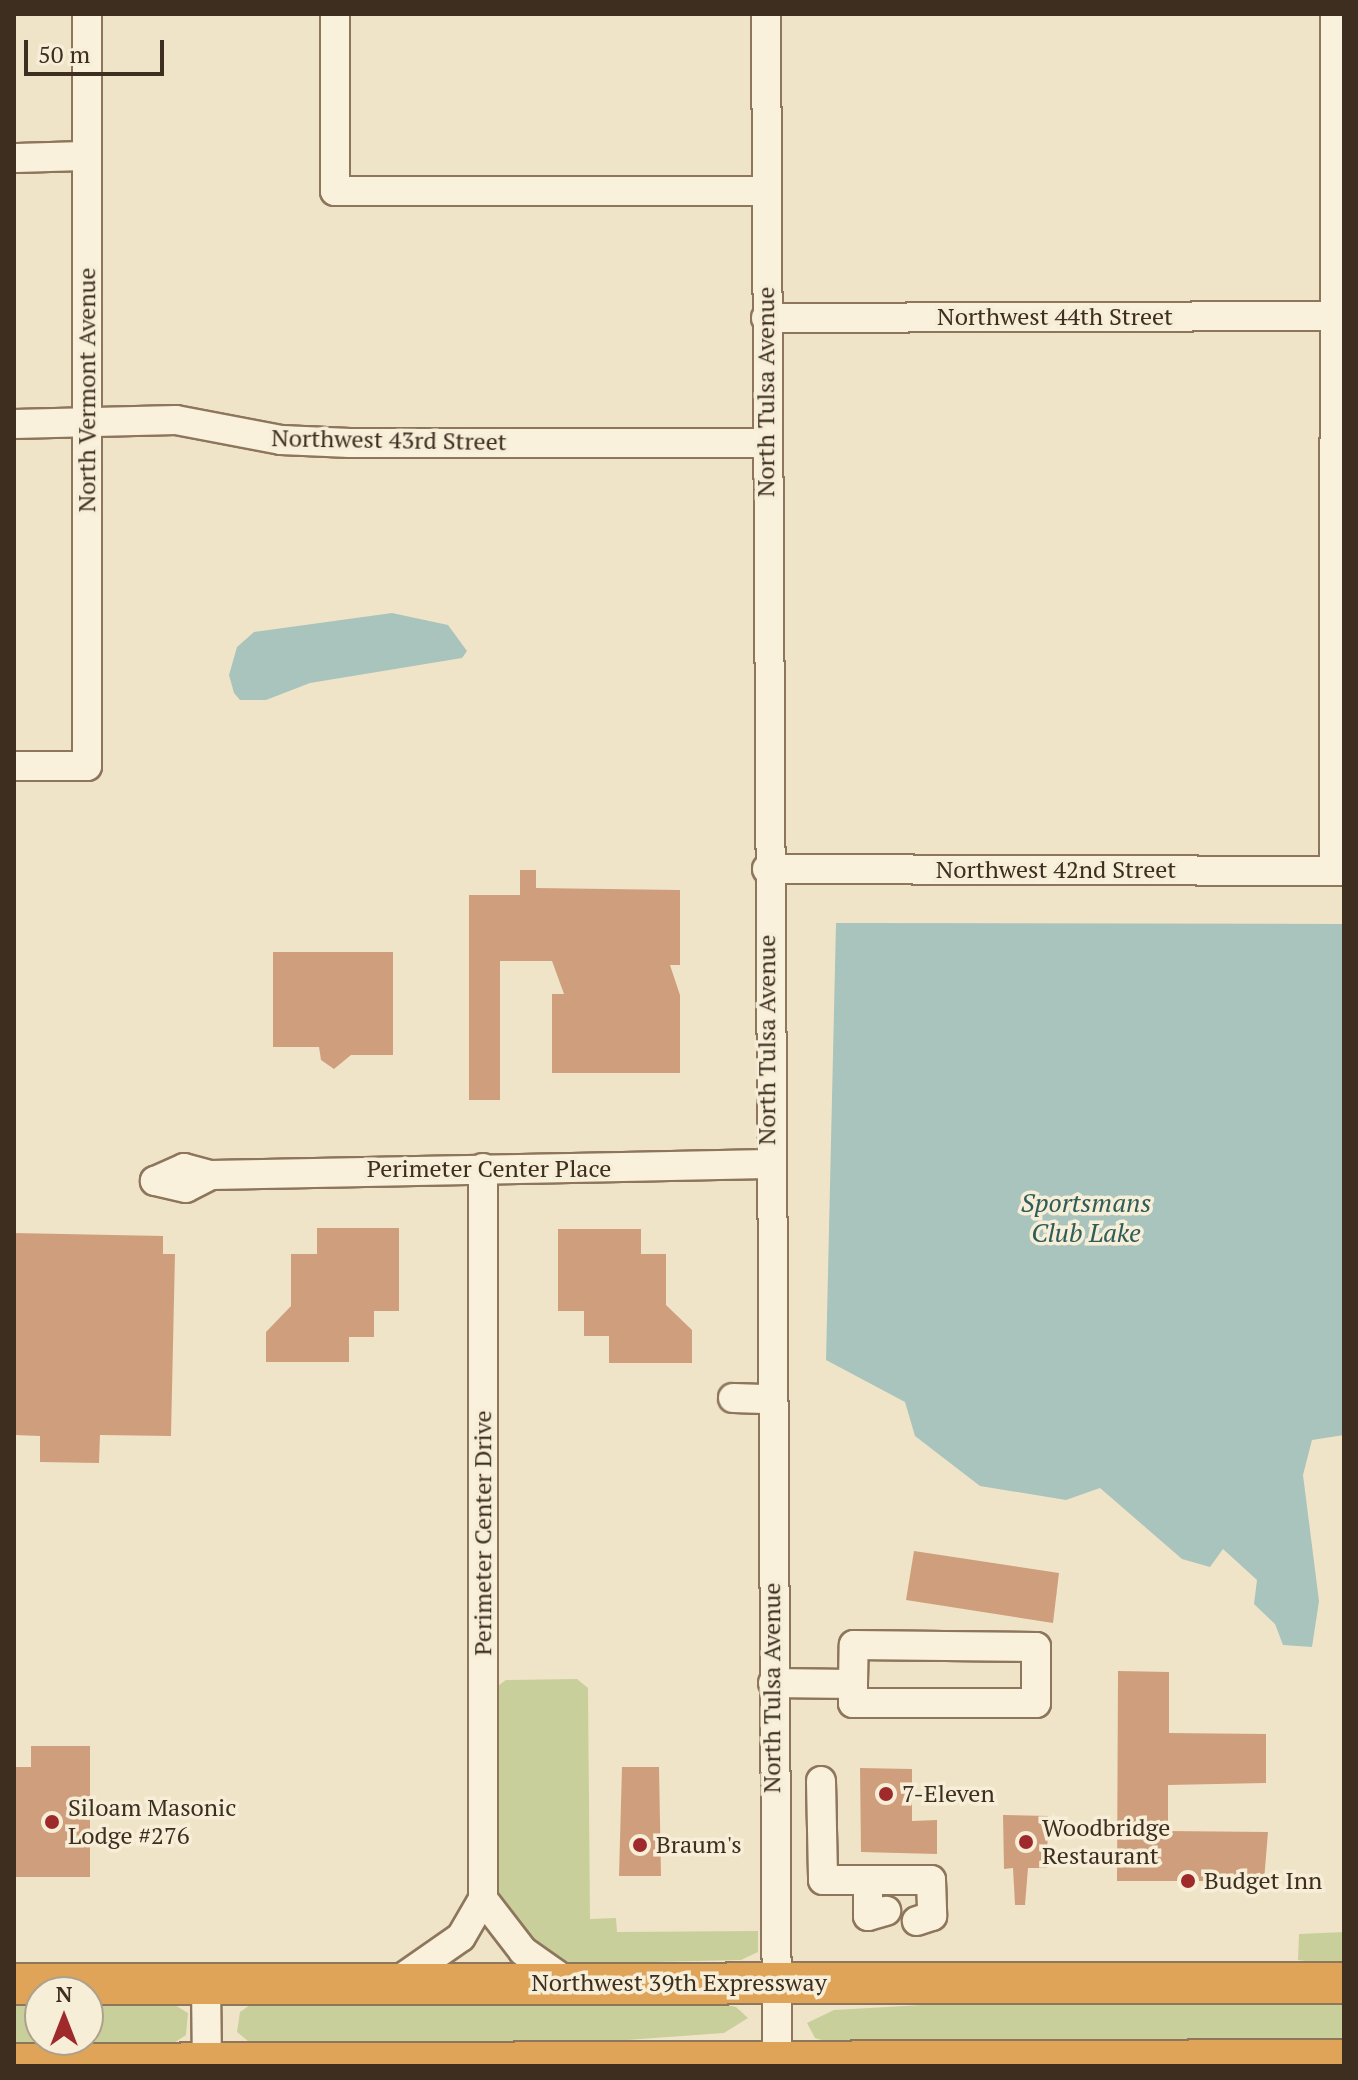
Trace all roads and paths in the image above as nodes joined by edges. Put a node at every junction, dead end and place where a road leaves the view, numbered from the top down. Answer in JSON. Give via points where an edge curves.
{"nodes":[{"id":1,"x":87,"y":14,"type":"edge"},
{"id":2,"x":335,"y":14,"type":"edge"},
{"id":3,"x":766,"y":14,"type":"edge"},
{"id":4,"x":1335,"y":14,"type":"edge"},
{"id":5,"x":86,"y":156,"type":"junction"},
{"id":6,"x":14,"y":158,"type":"edge"},
{"id":7,"x":766,"y":191,"type":"junction"},
{"id":8,"x":1339,"y":316,"type":"edge"},
{"id":9,"x":766,"y":318,"type":"junction"},
{"id":10,"x":87,"y":420,"type":"junction"},
{"id":11,"x":14,"y":424,"type":"edge"},
{"id":12,"x":766,"y":443,"type":"junction"},
{"id":13,"x":14,"y":766,"type":"edge"},
{"id":14,"x":767,"y":869,"type":"junction"},
{"id":15,"x":1339,"y":871,"type":"edge"},
{"id":16,"x":768,"y":1164,"type":"junction"},
{"id":17,"x":483,"y":1168,"type":"junction"},
{"id":18,"x":211,"y":1175,"type":"dead end"},
{"id":19,"x":733,"y":1398,"type":"dead end"},
{"id":20,"x":771,"y":1399,"type":"junction"},
{"id":21,"x":773,"y":1683,"type":"junction"},
{"id":22,"x":853,"y":1684,"type":"junction"},
{"id":23,"x":821,"y":1781,"type":"dead end"},
{"id":24,"x":868,"y":1880,"type":"junction"},
{"id":25,"x":483,"y":1899,"type":"junction"},
{"id":26,"x":885,"y":1916,"type":"dead end"},
{"id":27,"x":919,"y":1916,"type":"dead end"},
{"id":28,"x":775,"y":1982,"type":"junction"},
{"id":29,"x":395,"y":1983,"type":"junction"},
{"id":30,"x":1344,"y":1983,"type":"edge"},
{"id":31,"x":14,"y":1984,"type":"edge"},
{"id":32,"x":206,"y":1984,"type":"junction"},
{"id":33,"x":571,"y":1984,"type":"junction"},
{"id":34,"x":1344,"y":2060,"type":"edge"},
{"id":35,"x":938,"y":2063,"type":"edge"},
{"id":36,"x":14,"y":2064,"type":"edge"},
{"id":37,"x":207,"y":2064,"type":"edge"},
{"id":38,"x":298,"y":2064,"type":"edge"},
{"id":39,"x":339,"y":2064,"type":"edge"},
{"id":40,"x":777,"y":2064,"type":"edge"}],
"edges":[{"from":1,"to":5,"type":"street","name":"North Vermont Avenue"},
{"from":2,"to":7,"type":"street","via":[[335,191]]},
{"from":3,"to":7,"type":"street","name":"North Tulsa Avenue"},
{"from":4,"to":8,"type":"street"},
{"from":5,"to":6,"type":"street"},
{"from":5,"to":10,"type":"street","name":"North Vermont Avenue"},
{"from":7,"to":9,"type":"street","name":"North Tulsa Avenue"},
{"from":8,"to":9,"type":"street","name":"Northwest 44th Street"},
{"from":8,"to":15,"type":"street"},
{"from":9,"to":12,"type":"street","name":"North Tulsa Avenue"},
{"from":10,"to":11,"type":"street","name":"Northwest 43rd Street"},
{"from":10,"to":12,"type":"street","name":"Northwest 43rd Street","via":[[176,420],[281,440],[350,443]]},
{"from":10,"to":13,"type":"street","name":"North Vermont Avenue","via":[[87,766]]},
{"from":12,"to":14,"type":"street","name":"North Tulsa Avenue"},
{"from":14,"to":15,"type":"street","name":"Northwest 42nd Street"},
{"from":14,"to":16,"type":"street","name":"North Tulsa Avenue"},
{"from":16,"to":17,"type":"street","name":"Perimeter Center Place","via":[[704,1170]]},
{"from":16,"to":20,"type":"street","name":"North Tulsa Avenue"},
{"from":17,"to":18,"type":"street","name":"Perimeter Center Place"},
{"from":17,"to":25,"type":"street","name":"Perimeter Center Drive"},
{"from":19,"to":20,"type":"street"},
{"from":20,"to":21,"type":"street","name":"North Tulsa Avenue"},
{"from":21,"to":22,"type":"street"},
{"from":21,"to":28,"type":"street","name":"North Tulsa Avenue"},
{"from":22,"to":22,"type":"street","via":[[854,1645],[1036,1647],[1036,1703],[853,1703]]},
{"from":23,"to":24,"type":"street","via":[[823,1880]]},
{"from":24,"to":26,"type":"street","via":[[868,1916]]},
{"from":24,"to":27,"type":"street","via":[[931,1880],[932,1916]]},
{"from":25,"to":29,"type":"street","via":[[461,1937]]},
{"from":25,"to":33,"type":"street","via":[[523,1951]]},
{"from":28,"to":30,"type":"highway","name":"Northwest 39th Expressway"},
{"from":28,"to":33,"type":"highway","name":"Northwest 39th Expressway"},
{"from":28,"to":40,"type":"street","name":"North Tulsa Avenue"},
{"from":29,"to":32,"type":"highway","name":"Northwest 39th Expressway"},
{"from":29,"to":33,"type":"highway","name":"Northwest 39th Expressway"},
{"from":31,"to":32,"type":"highway","name":"Northwest 39th Expressway"},
{"from":32,"to":37,"type":"street"},
{"from":34,"to":35,"type":"highway"},
{"from":35,"to":40,"type":"highway"},
{"from":36,"to":37,"type":"highway"},
{"from":37,"to":38,"type":"highway"},
{"from":38,"to":39,"type":"highway"},
{"from":39,"to":40,"type":"highway"}]}
